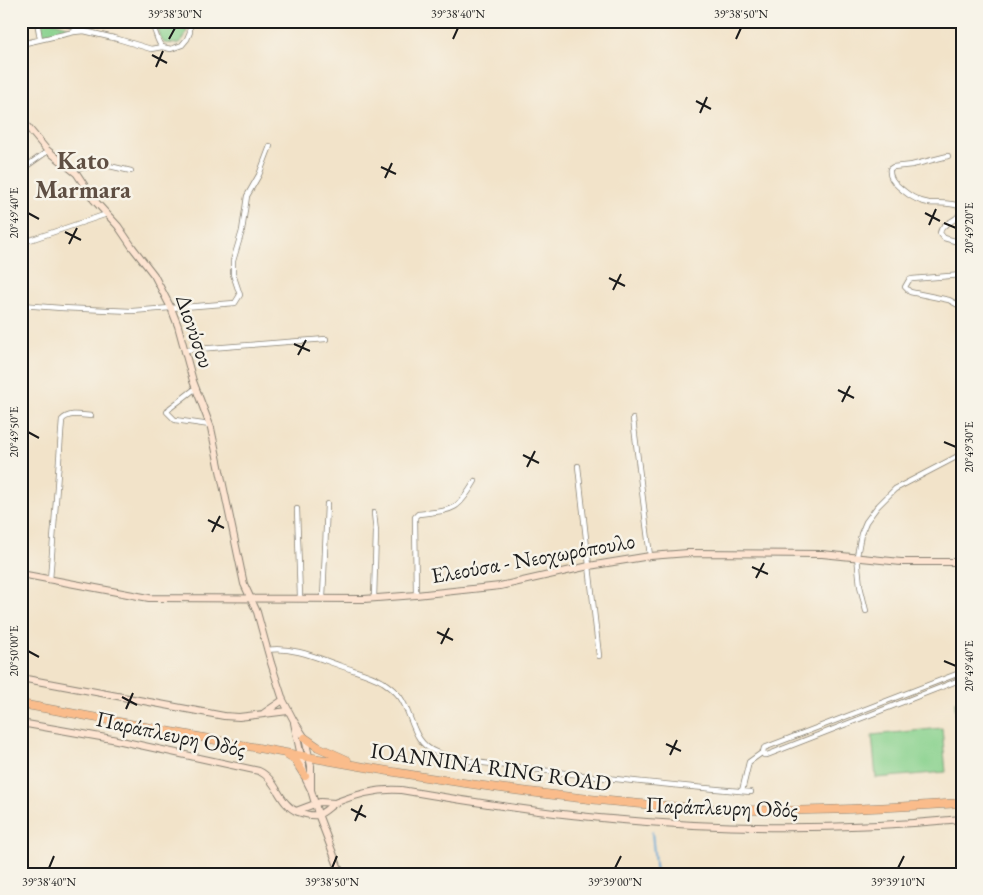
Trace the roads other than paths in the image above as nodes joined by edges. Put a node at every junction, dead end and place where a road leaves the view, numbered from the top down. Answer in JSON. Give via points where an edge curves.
{"nodes":[{"id":1,"x":37,"y":21,"type":"edge"},
{"id":2,"x":58,"y":21,"type":"edge"},
{"id":3,"x":148,"y":21,"type":"edge"},
{"id":4,"x":189,"y":21,"type":"edge"},
{"id":5,"x":80,"y":31,"type":"junction"},
{"id":6,"x":40,"y":39,"type":"junction"},
{"id":7,"x":21,"y":44,"type":"edge"},
{"id":8,"x":162,"y":47,"type":"junction"},
{"id":9,"x":21,"y":119,"type":"edge"},
{"id":10,"x":270,"y":146,"type":"dead end"},
{"id":11,"x":48,"y":151,"type":"junction"},
{"id":12,"x":948,"y":156,"type":"dead end"},
{"id":13,"x":72,"y":169,"type":"junction"},
{"id":14,"x":21,"y":170,"type":"edge"},
{"id":15,"x":131,"y":171,"type":"dead end"},
{"id":16,"x":107,"y":214,"type":"junction"},
{"id":17,"x":21,"y":243,"type":"edge"},
{"id":18,"x":962,"y":243,"type":"edge"},
{"id":19,"x":962,"y":276,"type":"edge"},
{"id":20,"x":21,"y":304,"type":"edge"},
{"id":21,"x":962,"y":307,"type":"edge"},
{"id":22,"x":171,"y":308,"type":"junction"},
{"id":23,"x":326,"y":339,"type":"dead end"},
{"id":24,"x":185,"y":350,"type":"junction"},
{"id":25,"x":196,"y":388,"type":"junction"},
{"id":26,"x":91,"y":416,"type":"dead end"},
{"id":27,"x":633,"y":419,"type":"dead end"},
{"id":28,"x":210,"y":425,"type":"junction"},
{"id":29,"x":962,"y":454,"type":"edge"},
{"id":30,"x":578,"y":466,"type":"dead end"},
{"id":31,"x":475,"y":480,"type":"dead end"},
{"id":32,"x":327,"y":504,"type":"dead end"},
{"id":33,"x":297,"y":509,"type":"dead end"},
{"id":34,"x":374,"y":513,"type":"dead end"},
{"id":35,"x":650,"y":556,"type":"junction"},
{"id":36,"x":857,"y":556,"type":"junction"},
{"id":37,"x":962,"y":562,"type":"edge"},
{"id":38,"x":589,"y":566,"type":"junction"},
{"id":39,"x":21,"y":574,"type":"edge"},
{"id":40,"x":50,"y":580,"type":"junction"},
{"id":41,"x":416,"y":595,"type":"junction"},
{"id":42,"x":300,"y":598,"type":"junction"},
{"id":43,"x":323,"y":598,"type":"junction"},
{"id":44,"x":374,"y":598,"type":"junction"},
{"id":45,"x":250,"y":599,"type":"junction"},
{"id":46,"x":866,"y":611,"type":"dead end"},
{"id":47,"x":268,"y":650,"type":"junction"},
{"id":48,"x":599,"y":656,"type":"dead end"},
{"id":49,"x":962,"y":672,"type":"edge"},
{"id":50,"x":21,"y":678,"type":"edge"},
{"id":51,"x":962,"y":679,"type":"edge"},
{"id":52,"x":283,"y":700,"type":"junction"},
{"id":53,"x":21,"y":704,"type":"edge"},
{"id":54,"x":288,"y":710,"type":"junction"},
{"id":55,"x":263,"y":714,"type":"junction"},
{"id":56,"x":294,"y":721,"type":"junction"},
{"id":57,"x":21,"y":723,"type":"edge"},
{"id":58,"x":305,"y":738,"type":"junction"},
{"id":59,"x":276,"y":750,"type":"junction"},
{"id":60,"x":763,"y":752,"type":"junction"},
{"id":61,"x":301,"y":755,"type":"junction"},
{"id":62,"x":310,"y":757,"type":"junction"},
{"id":63,"x":355,"y":765,"type":"junction"},
{"id":64,"x":304,"y":776,"type":"junction"},
{"id":65,"x":311,"y":790,"type":"junction"},
{"id":66,"x":742,"y":791,"type":"junction"},
{"id":67,"x":751,"y":792,"type":"dead end"},
{"id":68,"x":315,"y":803,"type":"junction"},
{"id":69,"x":335,"y":803,"type":"junction"},
{"id":70,"x":962,"y":803,"type":"edge"},
{"id":71,"x":296,"y":811,"type":"junction"},
{"id":72,"x":318,"y":814,"type":"junction"},
{"id":73,"x":962,"y":820,"type":"edge"},
{"id":74,"x":341,"y":874,"type":"edge"}],
"edges":[{"from":1,"to":6,"type":"street"},
{"from":2,"to":5,"type":"street"},
{"from":3,"to":8,"type":"street","via":[[154,26]]},
{"from":4,"to":8,"type":"street","via":[[190,34],[184,43],[174,48]]},
{"from":5,"to":6,"type":"street"},
{"from":5,"to":8,"type":"street","via":[[151,49]]},
{"from":6,"to":7,"type":"street"},
{"from":9,"to":11,"type":"street","name":"Διονύσου"},
{"from":10,"to":22,"type":"street","via":[[247,196],[233,261],[239,299],[232,304]]},
{"from":11,"to":13,"type":"street","name":"Διονύσου"},
{"from":11,"to":14,"type":"street"},
{"from":12,"to":18,"type":"street","via":[[894,166],[889,174],[910,197],[961,208],[956,219],[944,225],[940,233],[944,238]]},
{"from":13,"to":15,"type":"street","via":[[105,165]]},
{"from":13,"to":16,"type":"street","name":"Διονύσου"},
{"from":16,"to":17,"type":"street"},
{"from":16,"to":22,"type":"street","name":"Διονύσου","via":[[150,269]]},
{"from":19,"to":21,"type":"street","via":[[912,279],[905,287],[910,292],[949,300]]},
{"from":20,"to":22,"type":"street","via":[[125,311]]},
{"from":22,"to":24,"type":"street","name":"Διονύσου"},
{"from":23,"to":24,"type":"street"},
{"from":24,"to":25,"type":"street","name":"Διονύσου"},
{"from":25,"to":28,"type":"street","name":"Διονύσου"},
{"from":25,"to":28,"type":"street","via":[[167,412],[174,420]]},
{"from":26,"to":40,"type":"street","via":[[70,415],[62,420]]},
{"from":27,"to":35,"type":"street"},
{"from":28,"to":45,"type":"street","name":"Διονύσου","via":[[242,577]]},
{"from":29,"to":36,"type":"street","via":[[887,496],[864,525]]},
{"from":30,"to":38,"type":"street"},
{"from":31,"to":41,"type":"street","via":[[456,507],[415,517]]},
{"from":32,"to":43,"type":"street"},
{"from":33,"to":42,"type":"street"},
{"from":34,"to":44,"type":"street"},
{"from":35,"to":36,"type":"street","name":"Ελεούσα - Νεοχωρόπουλο","via":[[724,552]]},
{"from":35,"to":38,"type":"street","name":"Ελεούσα - Νεοχωρόπουλο"},
{"from":36,"to":37,"type":"street","name":"Ελεούσα - Νεοχωρόπουλο","via":[[901,562]]},
{"from":36,"to":46,"type":"street"},
{"from":38,"to":41,"type":"street","name":"Ελεούσα - Νεοχωρόπουλο","via":[[500,586]]},
{"from":38,"to":48,"type":"street"},
{"from":39,"to":40,"type":"street","name":"Ελεούσα - Νεοχωρόπουλο"},
{"from":40,"to":45,"type":"street","name":"Ελεούσα - Νεοχωρόπουλο","via":[[149,598]]},
{"from":41,"to":44,"type":"street","name":"Ελεούσα - Νεοχωρόπουλο"},
{"from":42,"to":43,"type":"street","name":"Ελεούσα - Νεοχωρόπουλο"},
{"from":42,"to":45,"type":"street","name":"Ελεούσα - Νεοχωρόπουλο"},
{"from":43,"to":44,"type":"street","name":"Ελεούσα - Νεοχωρόπουλο"},
{"from":45,"to":47,"type":"street","name":"Διονύσου"},
{"from":47,"to":52,"type":"street","name":"Διονύσου"},
{"from":47,"to":66,"type":"street","via":[[300,653],[383,682],[400,697],[412,726],[432,751],[468,760],[610,779]]},
{"from":49,"to":60,"type":"street","via":[[764,748]]},
{"from":50,"to":55,"type":"street","name":"Παράπλευρη Οδός","via":[[224,716]]},
{"from":51,"to":60,"type":"street","via":[[766,755]]},
{"from":52,"to":54,"type":"street","name":"Διονύσου"},
{"from":52,"to":55,"type":"street","name":"Παράπλευρη Οδός"},
{"from":53,"to":59,"type":"highway","name":"IOANNINA RING ROAD"},
{"from":54,"to":55,"type":"street","name":"Παράπλευρη Οδός"},
{"from":54,"to":56,"type":"street","name":"Διονύσου"},
{"from":56,"to":58,"type":"street"},
{"from":56,"to":61,"type":"street"},
{"from":57,"to":71,"type":"street","name":"Παράπλευρη Οδός","via":[[259,771],[270,779],[286,805]]},
{"from":58,"to":62,"type":"street"},
{"from":58,"to":63,"type":"highway"},
{"from":59,"to":61,"type":"highway","name":"IOANNINA RING ROAD"},
{"from":59,"to":64,"type":"highway","via":[[295,760]]},
{"from":60,"to":66,"type":"street","via":[[749,762]]},
{"from":61,"to":62,"type":"highway","name":"IOANNINA RING ROAD"},
{"from":61,"to":64,"type":"street"},
{"from":62,"to":63,"type":"highway","name":"IOANNINA RING ROAD"},
{"from":62,"to":65,"type":"street"},
{"from":63,"to":70,"type":"highway","name":"IOANNINA RING ROAD","via":[[519,792],[682,808],[827,810]]},
{"from":64,"to":65,"type":"street"},
{"from":65,"to":68,"type":"street"},
{"from":66,"to":67,"type":"street"},
{"from":68,"to":69,"type":"street","name":"Παράπλευρη Οδός"},
{"from":68,"to":71,"type":"street","name":"Παράπλευρη Οδός"},
{"from":68,"to":72,"type":"street"},
{"from":69,"to":72,"type":"street","name":"Παράπλευρη Οδός"},
{"from":69,"to":73,"type":"street","name":"Παράπλευρη Οδός","via":[[374,790],[392,789],[594,818],[658,823],[811,827]]},
{"from":71,"to":72,"type":"street"},
{"from":72,"to":74,"type":"street"}]}
